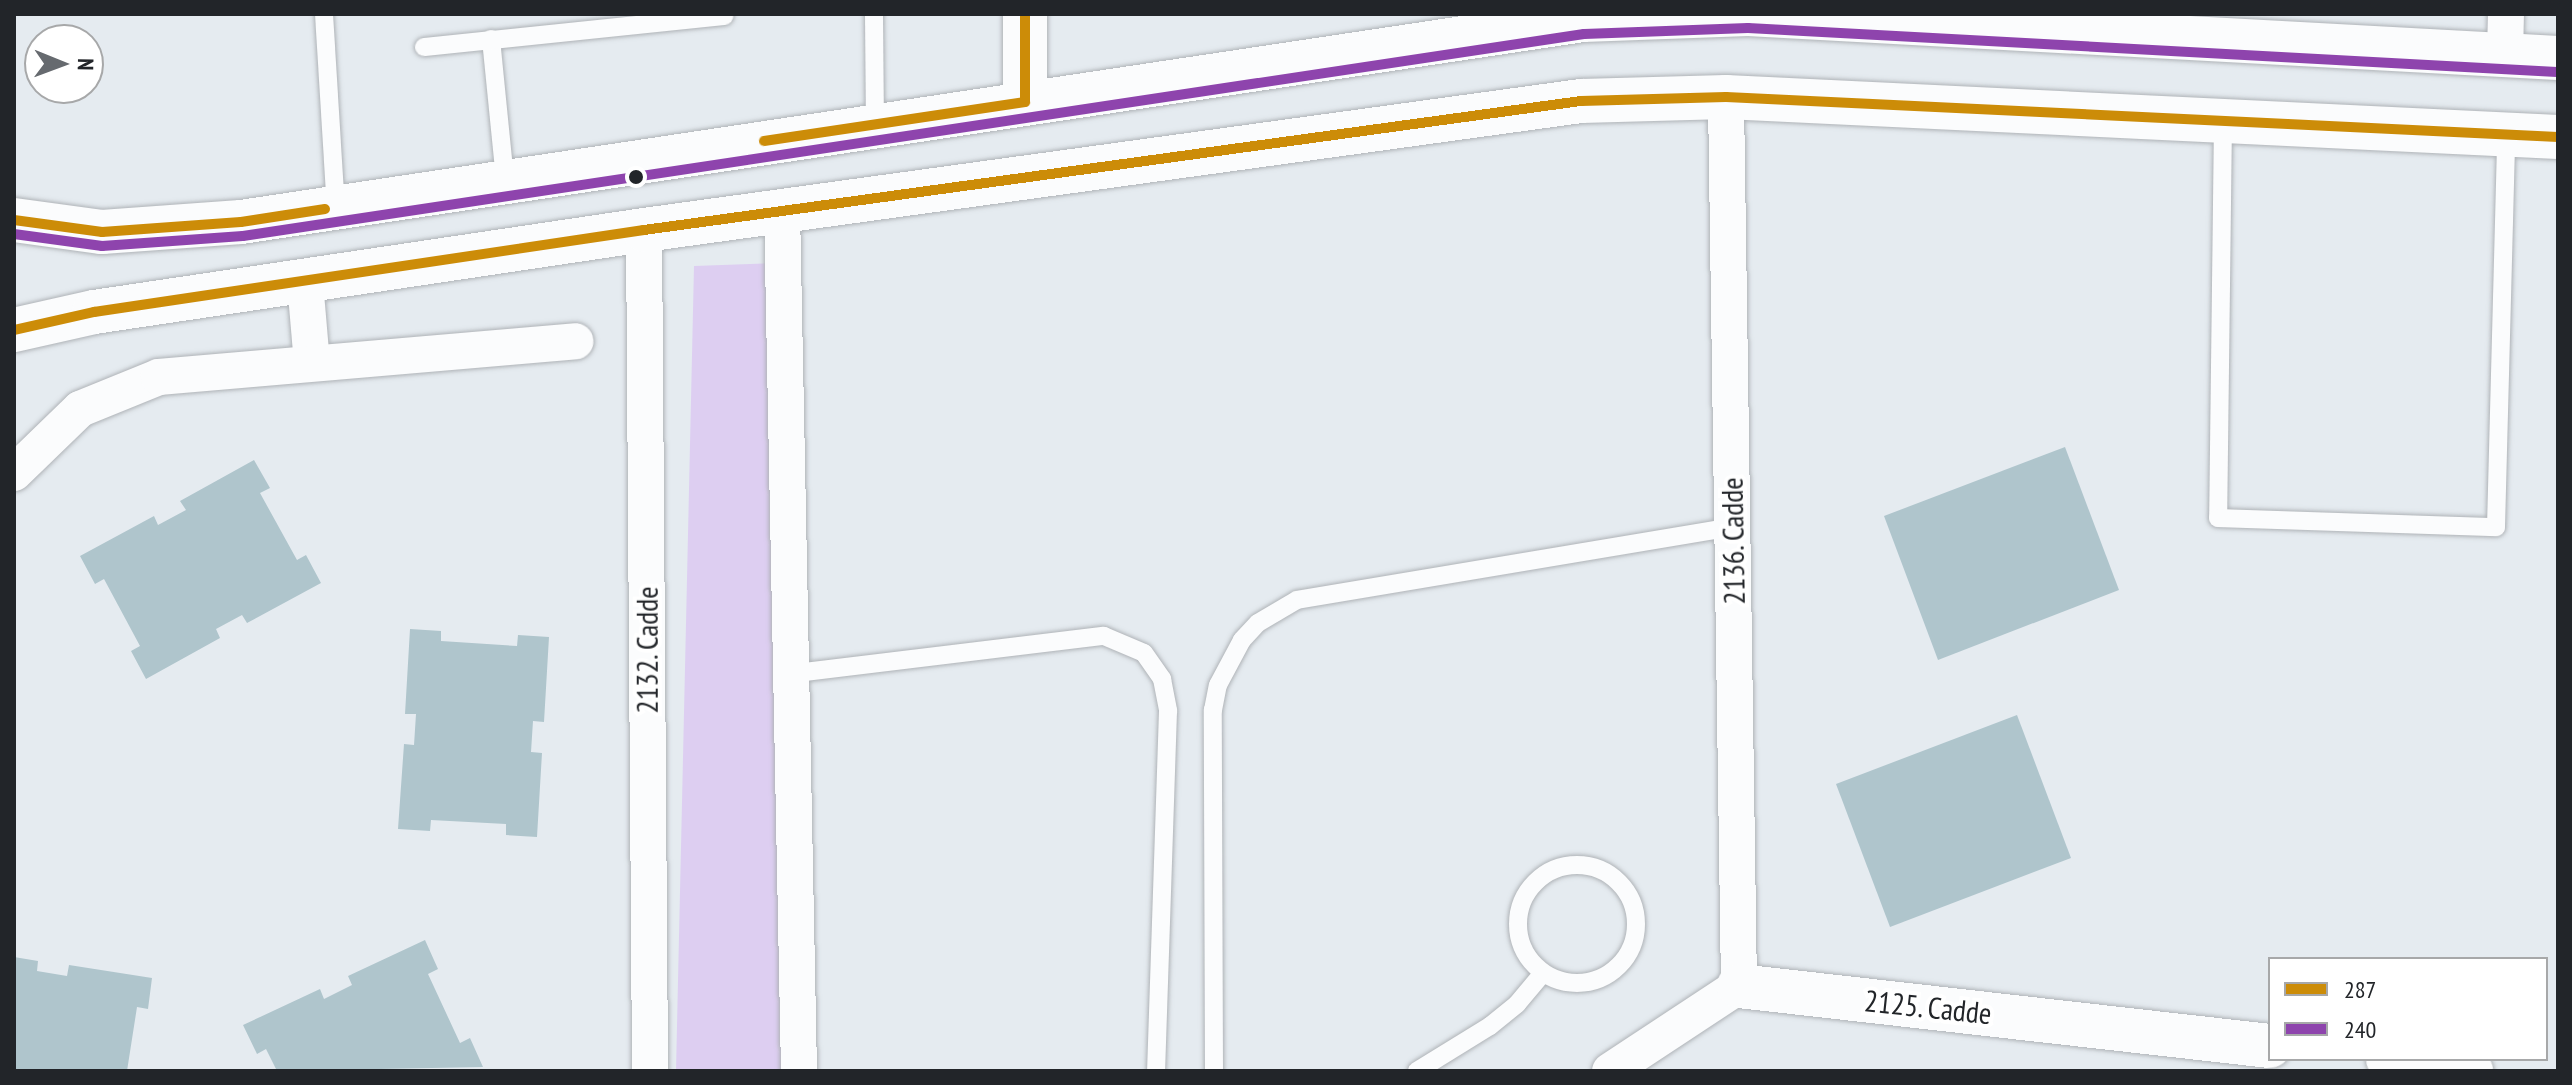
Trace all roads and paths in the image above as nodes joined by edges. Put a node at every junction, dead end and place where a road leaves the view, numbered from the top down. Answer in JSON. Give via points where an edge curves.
{"nodes":[{"id":1,"x":324,"y":14,"type":"edge"},
{"id":2,"x":874,"y":14,"type":"edge"},
{"id":3,"x":1025,"y":14,"type":"edge"},
{"id":4,"x":724,"y":16,"type":"dead end"},
{"id":5,"x":2211,"y":25,"type":"edge"},
{"id":6,"x":2505,"y":34,"type":"edge"},
{"id":7,"x":491,"y":39,"type":"junction"},
{"id":8,"x":424,"y":47,"type":"dead end"},
{"id":9,"x":2558,"y":58,"type":"edge"},
{"id":10,"x":1726,"y":97,"type":"junction"},
{"id":11,"x":1025,"y":102,"type":"junction"},
{"id":12,"x":2223,"y":121,"type":"junction"},
{"id":13,"x":875,"y":125,"type":"junction"},
{"id":14,"x":2506,"y":134,"type":"junction"},
{"id":15,"x":2558,"y":137,"type":"edge"},
{"id":16,"x":505,"y":180,"type":"junction"},
{"id":17,"x":336,"y":208,"type":"junction"},
{"id":18,"x":782,"y":210,"type":"junction"},
{"id":19,"x":14,"y":220,"type":"edge"},
{"id":20,"x":644,"y":230,"type":"junction"},
{"id":21,"x":305,"y":282,"type":"junction"},
{"id":22,"x":14,"y":330,"type":"edge"},
{"id":23,"x":575,"y":341,"type":"dead end"},
{"id":24,"x":312,"y":363,"type":"junction"},
{"id":25,"x":14,"y":473,"type":"edge"},
{"id":26,"x":1732,"y":527,"type":"junction"},
{"id":27,"x":788,"y":674,"type":"junction"},
{"id":28,"x":1542,"y":974,"type":"junction"},
{"id":29,"x":1739,"y":986,"type":"junction"},
{"id":30,"x":2268,"y":1046,"type":"edge"},
{"id":31,"x":2402,"y":1061,"type":"edge"},
{"id":32,"x":650,"y":1071,"type":"edge"},
{"id":33,"x":799,"y":1071,"type":"edge"},
{"id":34,"x":1156,"y":1071,"type":"edge"},
{"id":35,"x":1214,"y":1071,"type":"edge"},
{"id":36,"x":1417,"y":1071,"type":"edge"},
{"id":37,"x":1610,"y":1071,"type":"edge"},
{"id":38,"x":2471,"y":1071,"type":"edge"}],
"edges":[{"from":1,"to":17,"type":"lane"},
{"from":2,"to":13,"type":"lane"},
{"from":3,"to":11,"type":"street"},
{"from":4,"to":7,"type":"lane"},
{"from":5,"to":6,"type":"street"},
{"from":5,"to":11,"type":"street","via":[[1748,14],[1583,20],[1449,31]]},
{"from":6,"to":9,"type":"street"},
{"from":7,"to":8,"type":"lane"},
{"from":7,"to":16,"type":"lane"},
{"from":10,"to":12,"type":"street"},
{"from":10,"to":18,"type":"street","via":[[1581,101]]},
{"from":10,"to":26,"type":"street","name":"2136. Cadde"},
{"from":11,"to":13,"type":"street"},
{"from":12,"to":14,"type":"street"},
{"from":12,"to":14,"type":"lane","via":[[2218,518],[2496,527]]},
{"from":13,"to":16,"type":"street"},
{"from":14,"to":15,"type":"street"},
{"from":16,"to":17,"type":"street"},
{"from":17,"to":19,"type":"street","via":[[241,222],[102,232]]},
{"from":18,"to":20,"type":"street"},
{"from":18,"to":27,"type":"street"},
{"from":20,"to":21,"type":"street"},
{"from":20,"to":32,"type":"street","name":"2132. Cadde"},
{"from":21,"to":22,"type":"street","via":[[94,312]]},
{"from":21,"to":24,"type":"street"},
{"from":23,"to":24,"type":"street"},
{"from":24,"to":25,"type":"street","via":[[159,377],[80,409]]},
{"from":26,"to":29,"type":"street","name":"2136. Cadde"},
{"from":26,"to":35,"type":"lane","via":[[1297,600],[1258,623],[1242,640],[1218,685],[1213,710]]},
{"from":27,"to":33,"type":"street"},
{"from":27,"to":34,"type":"lane","via":[[1104,636],[1144,653],[1162,679],[1168,711]]},
{"from":28,"to":28,"type":"lane","via":[[1567,984],[1594,982],[1617,969],[1633,947],[1637,920],[1630,895],[1611,875],[1573,866],[1536,880],[1521,902],[1517,929],[1525,954]]},
{"from":28,"to":36,"type":"lane","via":[[1490,1026]]},
{"from":29,"to":30,"type":"street","name":"2125. Cadde"},
{"from":29,"to":37,"type":"street"},
{"from":31,"to":38,"type":"street"}]}
